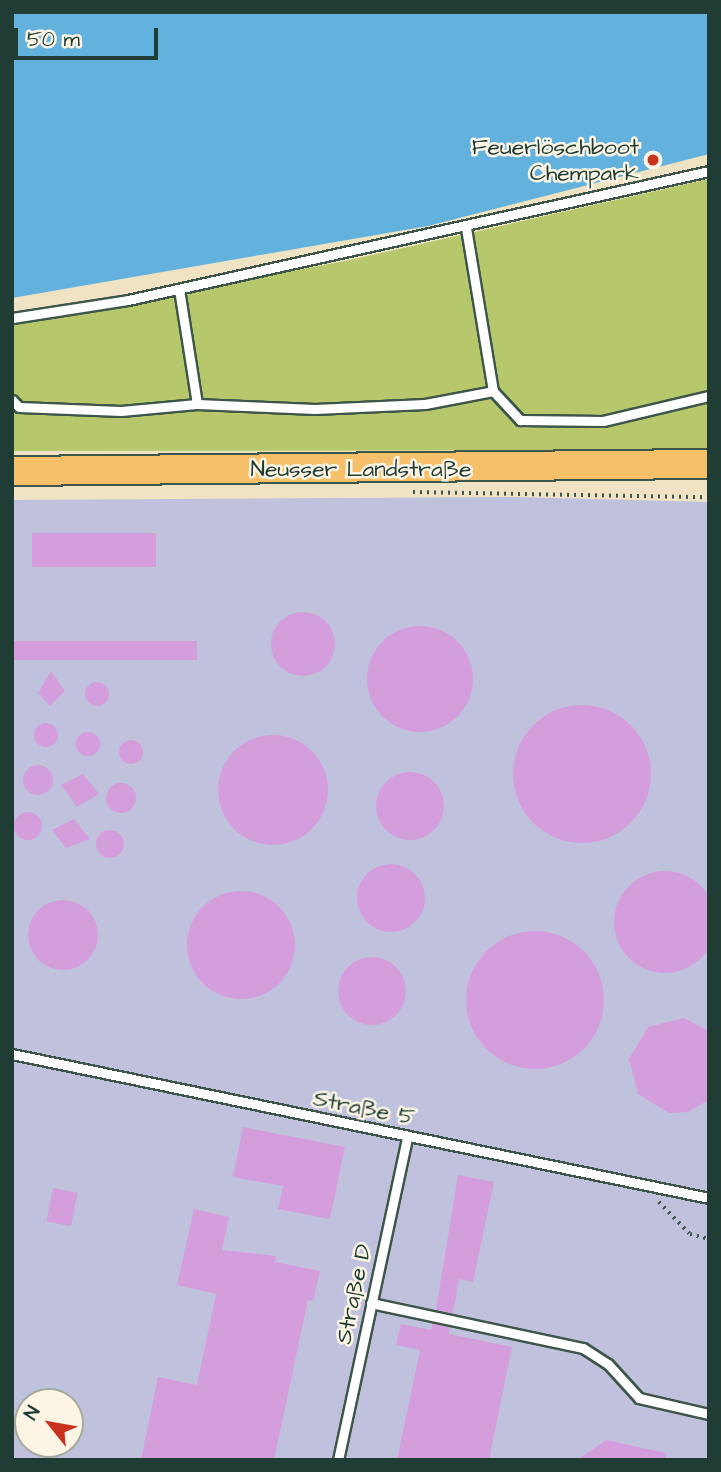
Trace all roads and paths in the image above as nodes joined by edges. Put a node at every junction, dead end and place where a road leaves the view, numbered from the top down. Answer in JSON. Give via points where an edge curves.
{"nodes":[{"id":1,"x":709,"y":171,"type":"edge"},
{"id":2,"x":466,"y":228,"type":"junction"},
{"id":3,"x":179,"y":289,"type":"junction"},
{"id":4,"x":12,"y":318,"type":"edge"},
{"id":5,"x":493,"y":391,"type":"junction"},
{"id":6,"x":709,"y":396,"type":"edge"},
{"id":7,"x":12,"y":400,"type":"edge"},
{"id":8,"x":197,"y":404,"type":"junction"},
{"id":9,"x":709,"y":464,"type":"edge"},
{"id":10,"x":12,"y":471,"type":"edge"},
{"id":11,"x":405,"y":492,"type":"dead end"},
{"id":12,"x":709,"y":497,"type":"edge"},
{"id":13,"x":12,"y":1054,"type":"edge"},
{"id":14,"x":407,"y":1137,"type":"junction"},
{"id":15,"x":652,"y":1186,"type":"junction"},
{"id":16,"x":709,"y":1198,"type":"edge"},
{"id":17,"x":709,"y":1239,"type":"edge"},
{"id":18,"x":371,"y":1303,"type":"junction"},
{"id":19,"x":709,"y":1414,"type":"edge"},
{"id":20,"x":338,"y":1460,"type":"edge"}],
"edges":[{"from":1,"to":2,"type":"lane"},
{"from":2,"to":3,"type":"lane"},
{"from":2,"to":5,"type":"lane"},
{"from":3,"to":4,"type":"lane"},
{"from":3,"to":8,"type":"lane"},
{"from":5,"to":6,"type":"lane","via":[[520,420],[603,421]]},
{"from":5,"to":8,"type":"lane","via":[[425,404],[315,409]]},
{"from":7,"to":8,"type":"lane","via":[[19,407],[121,411]]},
{"from":9,"to":10,"type":"main road","name":"Neusser Landstraße"},
{"from":11,"to":12,"type":"path"},
{"from":13,"to":14,"type":"lane","name":"Straße 5"},
{"from":14,"to":15,"type":"lane","name":"Straße 5"},
{"from":14,"to":18,"type":"lane","name":"Straße D"},
{"from":15,"to":16,"type":"lane","name":"Straße 5"},
{"from":15,"to":17,"type":"path","via":[[690,1234]]},
{"from":18,"to":19,"type":"lane","via":[[583,1348],[608,1364],[639,1398]]},
{"from":18,"to":20,"type":"lane","name":"Straße D"}]}
